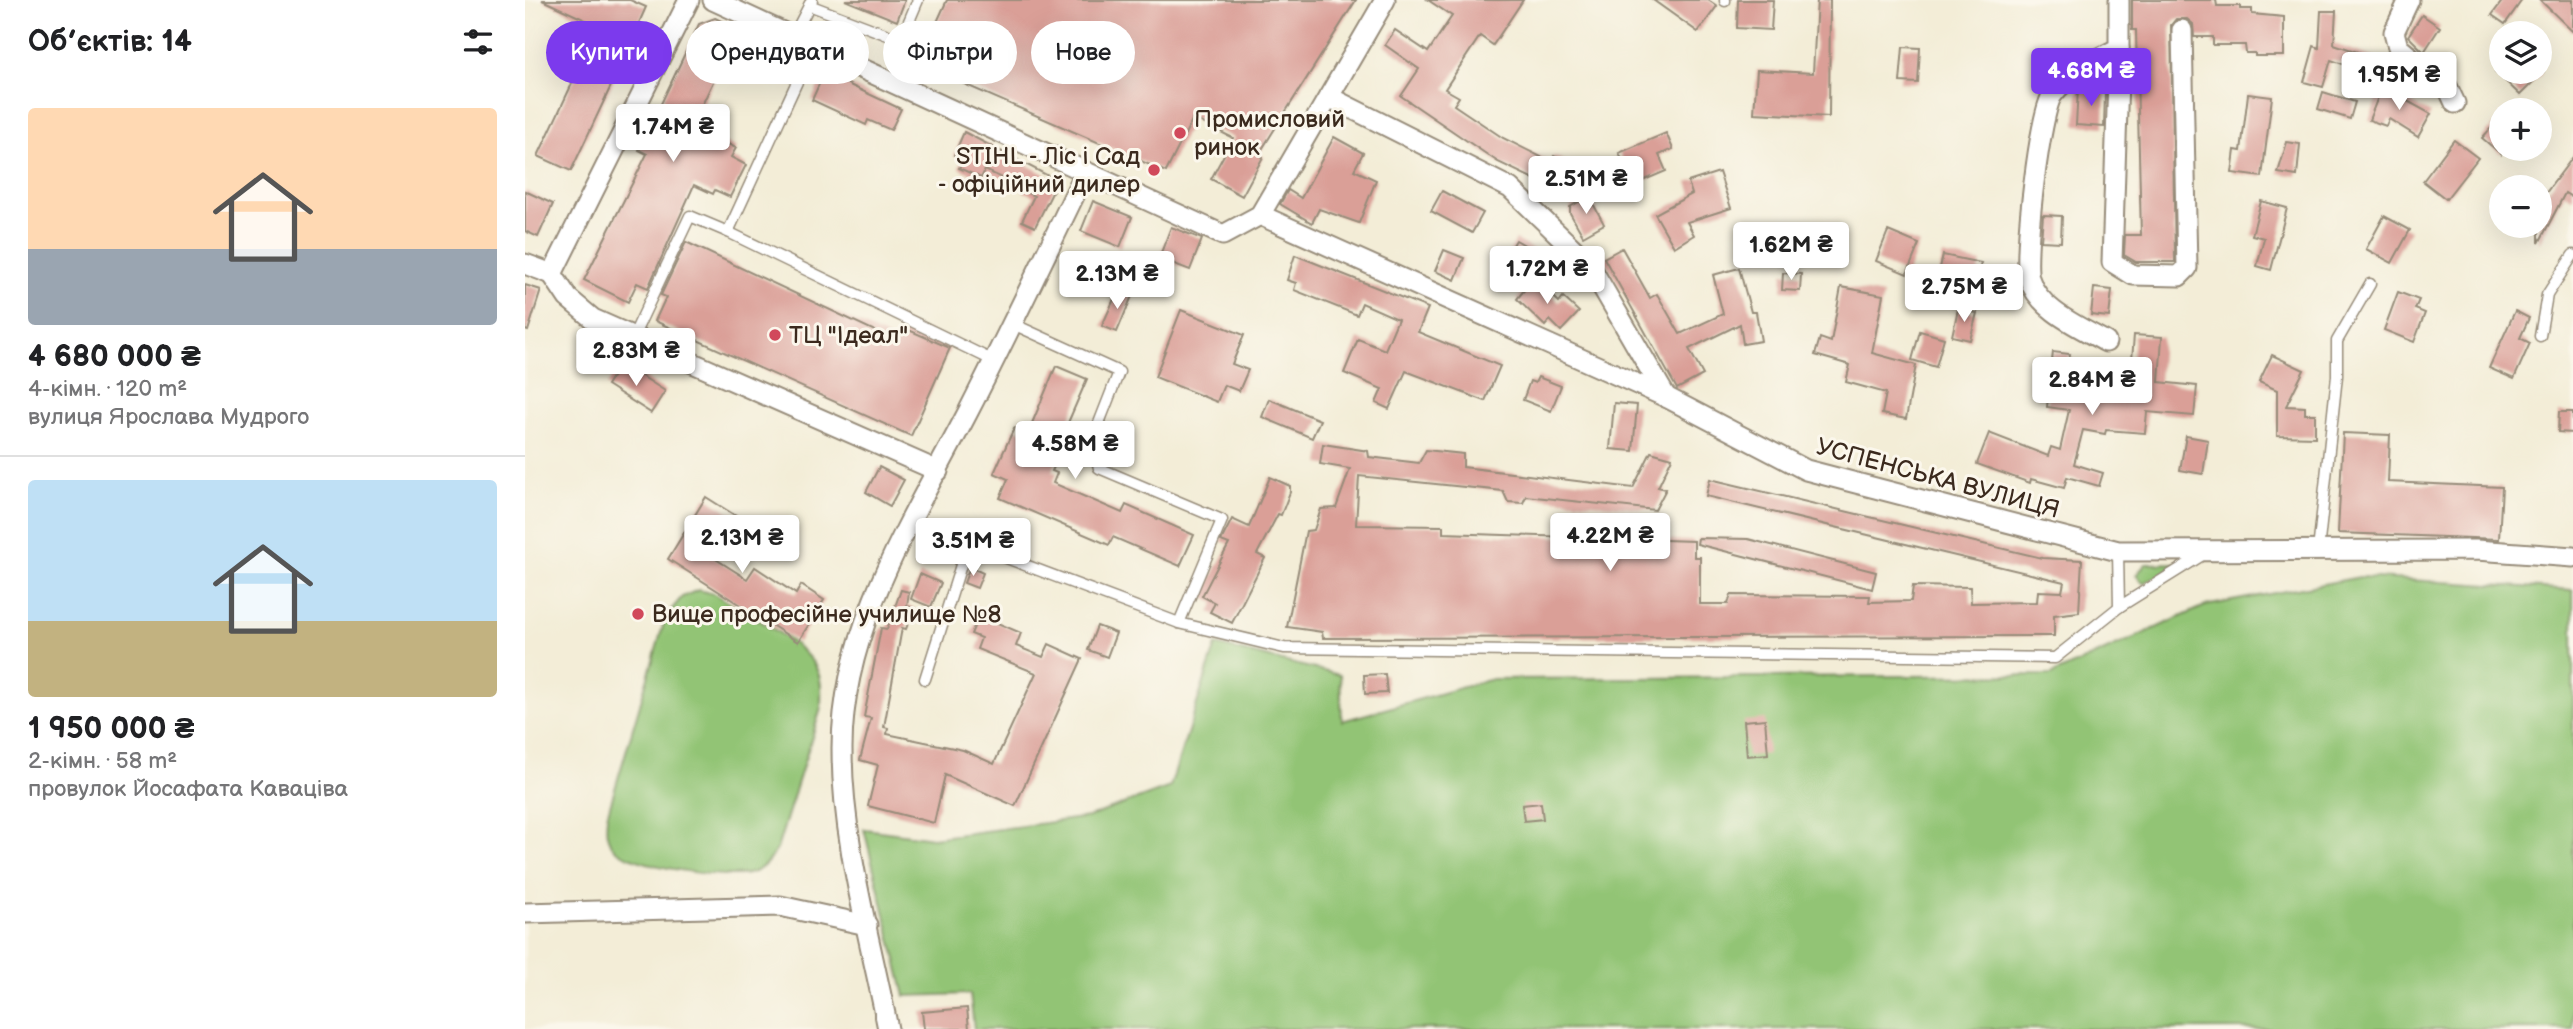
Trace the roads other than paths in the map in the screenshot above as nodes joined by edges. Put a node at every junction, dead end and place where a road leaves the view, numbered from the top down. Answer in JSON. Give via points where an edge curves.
{"nodes":[{"id":1,"x":689,"y":0,"type":"edge"},
{"id":2,"x":713,"y":0,"type":"edge"},
{"id":3,"x":918,"y":0,"type":"edge"},
{"id":4,"x":1385,"y":0,"type":"edge"},
{"id":5,"x":2119,"y":0,"type":"edge"},
{"id":6,"x":2410,"y":0,"type":"edge"},
{"id":7,"x":811,"y":3,"type":"edge"},
{"id":8,"x":758,"y":21,"type":"edge"},
{"id":9,"x":801,"y":21,"type":"edge"},
{"id":10,"x":2182,"y":30,"type":"dead end"},
{"id":11,"x":2119,"y":48,"type":"junction"},
{"id":12,"x":869,"y":73,"type":"edge"},
{"id":13,"x":796,"y":84,"type":"edge"},
{"id":14,"x":1329,"y":97,"type":"junction"},
{"id":15,"x":2455,"y":103,"type":"dead end"},
{"id":16,"x":1085,"y":173,"type":"junction"},
{"id":17,"x":1260,"y":215,"type":"junction"},
{"id":18,"x":728,"y":233,"type":"junction"},
{"id":19,"x":2573,"y":255,"type":"edge"},
{"id":20,"x":525,"y":264,"type":"edge"},
{"id":21,"x":552,"y":274,"type":"junction"},
{"id":22,"x":2370,"y":284,"type":"dead end"},
{"id":23,"x":1013,"y":324,"type":"junction"},
{"id":24,"x":2540,"y":336,"type":"dead end"},
{"id":25,"x":633,"y":337,"type":"junction"},
{"id":26,"x":2106,"y":342,"type":"dead end"},
{"id":27,"x":994,"y":361,"type":"junction"},
{"id":28,"x":1666,"y":397,"type":"junction"},
{"id":29,"x":938,"y":471,"type":"junction"},
{"id":30,"x":911,"y":522,"type":"junction"},
{"id":31,"x":967,"y":546,"type":"junction"},
{"id":32,"x":2118,"y":551,"type":"junction"},
{"id":33,"x":2318,"y":552,"type":"junction"},
{"id":34,"x":2205,"y":553,"type":"junction"},
{"id":35,"x":2573,"y":557,"type":"edge"},
{"id":36,"x":2119,"y":607,"type":"junction"},
{"id":37,"x":1179,"y":623,"type":"junction"},
{"id":38,"x":925,"y":679,"type":"dead end"},
{"id":39,"x":525,"y":913,"type":"edge"},
{"id":40,"x":867,"y":925,"type":"junction"},
{"id":41,"x":888,"y":1029,"type":"edge"}],
"edges":[{"from":1,"to":21,"type":"street"},
{"from":2,"to":8,"type":"street"},
{"from":3,"to":7,"type":"lane","via":[[901,40]]},
{"from":4,"to":14,"type":"street"},
{"from":5,"to":11,"type":"street"},
{"from":6,"to":15,"type":"street","via":[[2394,32],[2398,47],[2448,88]]},
{"from":7,"to":9,"type":"lane"},
{"from":10,"to":11,"type":"street","via":[[2187,268],[2179,276],[2133,275],[2112,262]]},
{"from":11,"to":26,"type":"street","via":[[2097,59],[2052,95],[2042,118],[2028,254],[2029,279],[2040,297],[2058,314]]},
{"from":12,"to":16,"type":"street"},
{"from":13,"to":18,"type":"lane"},
{"from":14,"to":17,"type":"street"},
{"from":14,"to":28,"type":"street","via":[[1510,188],[1589,264]]},
{"from":16,"to":17,"type":"street","via":[[1223,235]]},
{"from":16,"to":23,"type":"street"},
{"from":17,"to":28,"type":"street","name":"УСПЕНСЬКА ВУЛИЦЯ"},
{"from":18,"to":25,"type":"lane","via":[[690,216]]},
{"from":18,"to":27,"type":"lane"},
{"from":19,"to":24,"type":"lane","via":[[2547,295]]},
{"from":20,"to":21,"type":"street"},
{"from":21,"to":25,"type":"street","via":[[568,298],[593,319]]},
{"from":22,"to":33,"type":"lane","via":[[2337,341]]},
{"from":23,"to":27,"type":"street"},
{"from":23,"to":37,"type":"lane","via":[[1119,372],[1092,442],[1099,468],[1222,520]]},
{"from":25,"to":29,"type":"street"},
{"from":27,"to":29,"type":"street"},
{"from":28,"to":32,"type":"street","name":"УСПЕНСЬКА ВУЛИЦЯ","via":[[1807,470]]},
{"from":29,"to":30,"type":"street"},
{"from":30,"to":31,"type":"lane"},
{"from":30,"to":40,"type":"street","via":[[868,615],[845,705],[842,748],[847,829]]},
{"from":31,"to":37,"type":"lane"},
{"from":31,"to":38,"type":"lane"},
{"from":32,"to":34,"type":"street","name":"УСПЕНСЬКА ВУЛИЦЯ"},
{"from":32,"to":36,"type":"lane"},
{"from":33,"to":34,"type":"street","name":"УСПЕНСЬКА ВУЛИЦЯ"},
{"from":33,"to":35,"type":"street","name":"УСПЕНСЬКА ВУЛИЦЯ","via":[[2476,551]]},
{"from":34,"to":36,"type":"lane"},
{"from":36,"to":37,"type":"lane","via":[[2055,658],[1285,648]]},
{"from":39,"to":40,"type":"street","via":[[780,906]]},
{"from":40,"to":41,"type":"street"}]}
